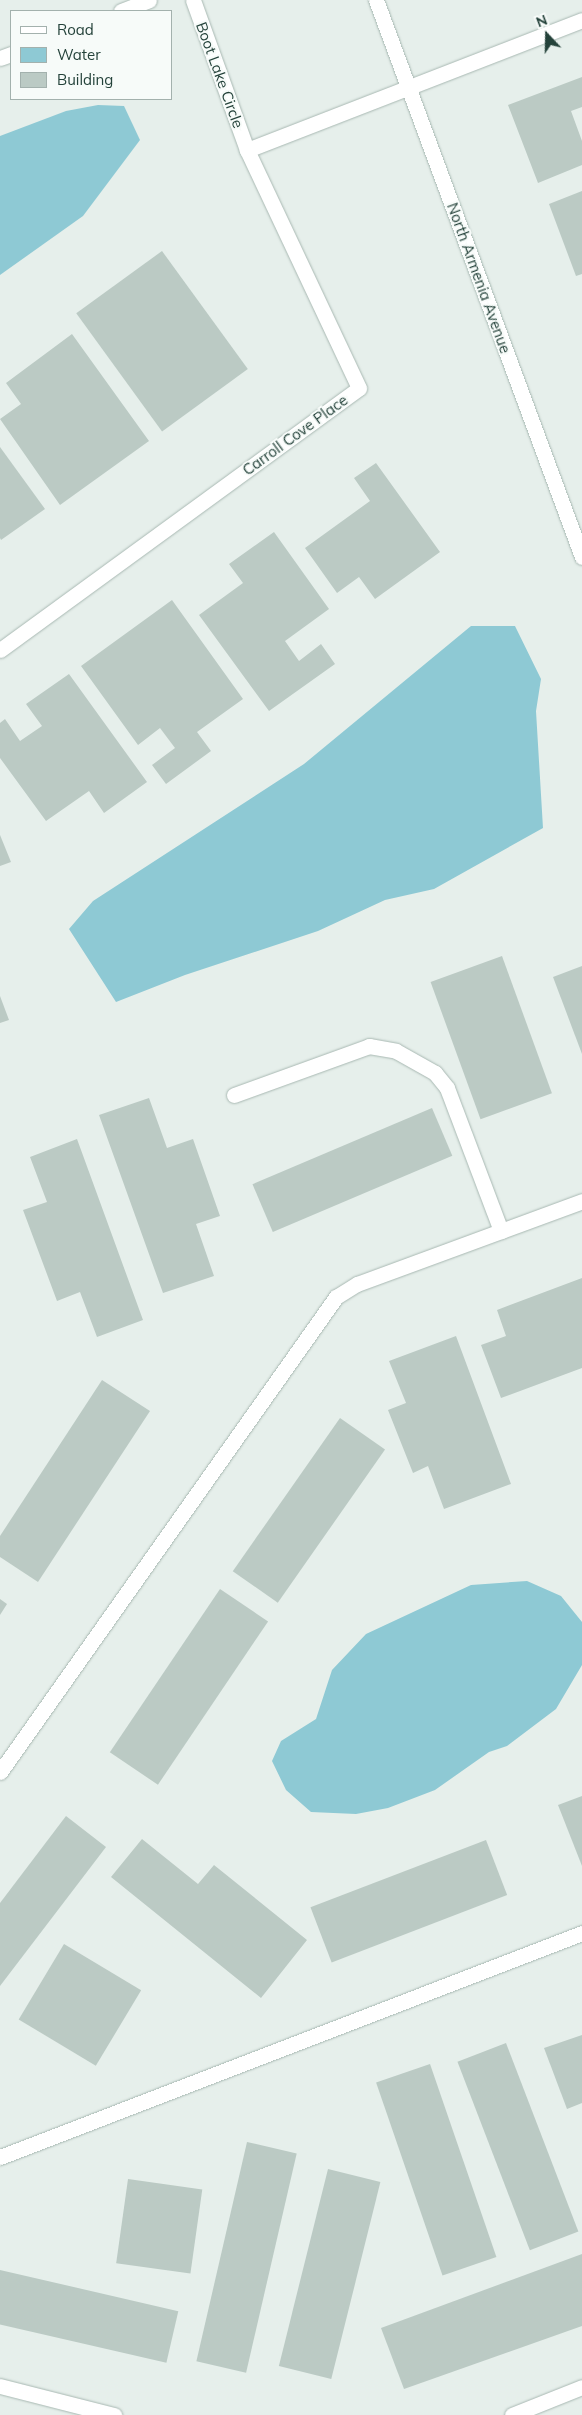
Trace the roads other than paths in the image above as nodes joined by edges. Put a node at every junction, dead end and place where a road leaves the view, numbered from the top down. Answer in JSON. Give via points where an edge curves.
{"nodes":[{"id":1,"x":149,"y":0,"type":"edge"},
{"id":2,"x":193,"y":0,"type":"edge"},
{"id":3,"x":376,"y":0,"type":"edge"},
{"id":4,"x":123,"y":10,"type":"edge"},
{"id":5,"x":582,"y":20,"type":"edge"},
{"id":6,"x":409,"y":89,"type":"junction"},
{"id":7,"x":246,"y":150,"type":"junction"},
{"id":8,"x":582,"y":556,"type":"edge"},
{"id":9,"x":0,"y":650,"type":"edge"},
{"id":10,"x":234,"y":1094,"type":"dead end"},
{"id":11,"x":582,"y":1201,"type":"edge"},
{"id":12,"x":501,"y":1231,"type":"junction"},
{"id":13,"x":0,"y":1772,"type":"edge"},
{"id":14,"x":582,"y":1933,"type":"edge"},
{"id":15,"x":0,"y":2157,"type":"edge"},
{"id":16,"x":0,"y":2386,"type":"edge"},
{"id":17,"x":582,"y":2387,"type":"edge"},
{"id":18,"x":114,"y":2415,"type":"edge"},
{"id":19,"x":512,"y":2415,"type":"edge"}],
"edges":[{"from":1,"to":4,"type":"street"},
{"from":2,"to":7,"type":"street","name":"Boot Lake Circle"},
{"from":3,"to":6,"type":"street","name":"North Armenia Avenue"},
{"from":5,"to":6,"type":"street"},
{"from":6,"to":7,"type":"street"},
{"from":6,"to":8,"type":"street","name":"North Armenia Avenue"},
{"from":7,"to":9,"type":"street","name":"Carroll Cove Place","via":[[359,388]]},
{"from":10,"to":12,"type":"street","via":[[369,1046],[396,1051],[435,1073],[447,1088]]},
{"from":11,"to":12,"type":"street"},
{"from":12,"to":13,"type":"street","via":[[357,1284],[336,1297]]},
{"from":14,"to":15,"type":"street"},
{"from":16,"to":18,"type":"street"},
{"from":17,"to":19,"type":"street"}]}
